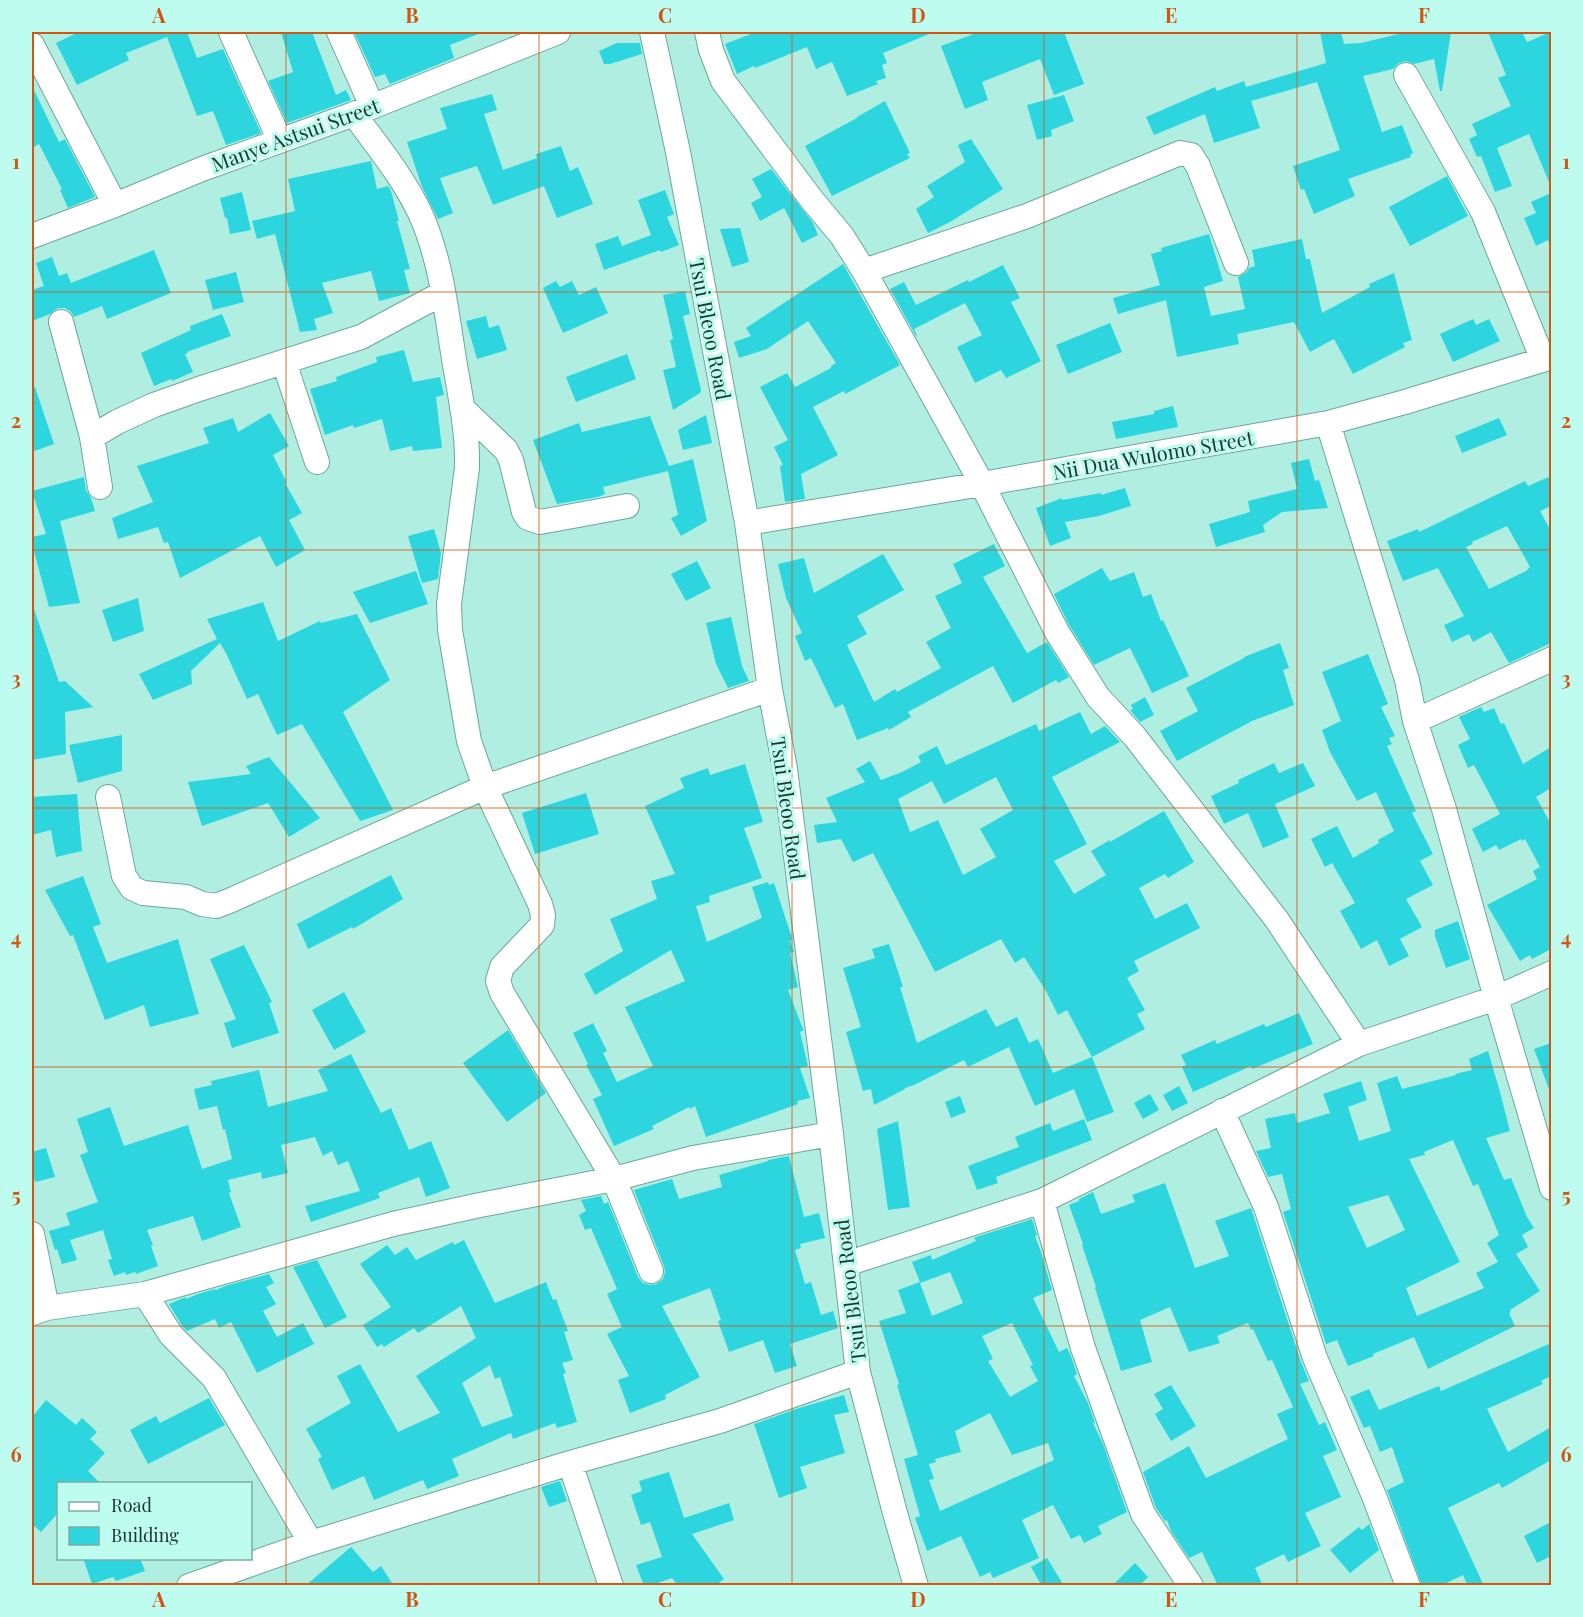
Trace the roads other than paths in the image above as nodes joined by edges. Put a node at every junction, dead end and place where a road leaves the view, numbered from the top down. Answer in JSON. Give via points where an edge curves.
{"nodes":[{"id":1,"x":231,"y":32,"type":"edge"},
{"id":2,"x":339,"y":32,"type":"edge"},
{"id":3,"x":558,"y":32,"type":"edge"},
{"id":4,"x":652,"y":32,"type":"edge"},
{"id":5,"x":707,"y":32,"type":"edge"},
{"id":6,"x":32,"y":45,"type":"edge"},
{"id":7,"x":1406,"y":75,"type":"dead end"},
{"id":8,"x":363,"y":110,"type":"junction"},
{"id":9,"x":280,"y":141,"type":"junction"},
{"id":10,"x":115,"y":205,"type":"junction"},
{"id":11,"x":32,"y":236,"type":"edge"},
{"id":12,"x":1236,"y":263,"type":"dead end"},
{"id":13,"x":864,"y":271,"type":"junction"},
{"id":14,"x":443,"y":293,"type":"junction"},
{"id":15,"x":61,"y":322,"type":"dead end"},
{"id":16,"x":1547,"y":359,"type":"edge"},
{"id":17,"x":284,"y":362,"type":"junction"},
{"id":18,"x":462,"y":408,"type":"junction"},
{"id":19,"x":1328,"y":423,"type":"junction"},
{"id":20,"x":92,"y":437,"type":"junction"},
{"id":21,"x":317,"y":462,"type":"dead end"},
{"id":22,"x":982,"y":484,"type":"junction"},
{"id":23,"x":100,"y":487,"type":"dead end"},
{"id":24,"x":627,"y":506,"type":"dead end"},
{"id":25,"x":747,"y":523,"type":"junction"},
{"id":26,"x":1551,"y":659,"type":"edge"},
{"id":27,"x":770,"y":689,"type":"junction"},
{"id":28,"x":1415,"y":721,"type":"junction"},
{"id":29,"x":485,"y":787,"type":"junction"},
{"id":30,"x":108,"y":797,"type":"dead end"},
{"id":31,"x":1551,"y":973,"type":"edge"},
{"id":32,"x":1496,"y":998,"type":"junction"},
{"id":33,"x":1359,"y":1044,"type":"junction"},
{"id":34,"x":1222,"y":1111,"type":"junction"},
{"id":35,"x":831,"y":1134,"type":"junction"},
{"id":36,"x":1546,"y":1153,"type":"edge"},
{"id":37,"x":614,"y":1179,"type":"junction"},
{"id":38,"x":1551,"y":1188,"type":"edge"},
{"id":39,"x":1042,"y":1201,"type":"junction"},
{"id":40,"x":32,"y":1234,"type":"edge"},
{"id":41,"x":846,"y":1264,"type":"junction"},
{"id":42,"x":651,"y":1271,"type":"dead end"},
{"id":43,"x":145,"y":1294,"type":"junction"},
{"id":44,"x":39,"y":1311,"type":"edge"},
{"id":45,"x":858,"y":1372,"type":"junction"},
{"id":46,"x":570,"y":1463,"type":"junction"},
{"id":47,"x":311,"y":1543,"type":"junction"},
{"id":48,"x":199,"y":1584,"type":"edge"},
{"id":49,"x":611,"y":1586,"type":"edge"},
{"id":50,"x":916,"y":1586,"type":"edge"},
{"id":51,"x":1191,"y":1586,"type":"edge"},
{"id":52,"x":1408,"y":1586,"type":"edge"}],
"edges":[{"from":1,"to":9,"type":"street"},
{"from":2,"to":8,"type":"street"},
{"from":3,"to":8,"type":"street","name":"Manye Astsui Street"},
{"from":4,"to":25,"type":"street","name":"Tsui Bleoo Road","via":[[681,164]]},
{"from":5,"to":13,"type":"street","via":[[723,81],[842,236]]},
{"from":6,"to":10,"type":"street"},
{"from":7,"to":16,"type":"street","via":[[1483,212]]},
{"from":8,"to":9,"type":"street","name":"Manye Astsui Street"},
{"from":8,"to":14,"type":"street","via":[[419,212],[435,252]]},
{"from":9,"to":10,"type":"street","name":"Manye Astsui Street"},
{"from":10,"to":11,"type":"street","name":"Manye Astsui Street"},
{"from":12,"to":13,"type":"street","via":[[1198,166],[1191,155],[1180,153],[1027,216]]},
{"from":13,"to":22,"type":"street"},
{"from":14,"to":17,"type":"street","via":[[361,337]]},
{"from":14,"to":18,"type":"street"},
{"from":15,"to":20,"type":"street"},
{"from":16,"to":19,"type":"street","name":"Nii Dua Wulomo Street"},
{"from":17,"to":20,"type":"street","via":[[154,405]]},
{"from":17,"to":21,"type":"street"},
{"from":18,"to":24,"type":"street","via":[[506,450],[528,518],[540,522]]},
{"from":18,"to":29,"type":"street","via":[[468,454],[449,604],[450,630],[469,741]]},
{"from":19,"to":22,"type":"street","name":"Nii Dua Wulomo Street"},
{"from":19,"to":28,"type":"street","via":[[1407,680]]},
{"from":20,"to":23,"type":"street"},
{"from":22,"to":25,"type":"street","name":"Nii Dua Wulomo Street"},
{"from":22,"to":33,"type":"street","via":[[1057,632],[1098,697],[1135,737],[1277,920]]},
{"from":25,"to":27,"type":"street","name":"Tsui Bleoo Road"},
{"from":26,"to":28,"type":"street"},
{"from":27,"to":29,"type":"street"},
{"from":27,"to":35,"type":"street","name":"Tsui Bleoo Road","via":[[785,769]]},
{"from":28,"to":32,"type":"street","via":[[1444,809]]},
{"from":29,"to":30,"type":"street","via":[[216,906],[132,888],[124,876]]},
{"from":29,"to":37,"type":"street","via":[[543,915],[542,925],[502,968],[498,981]]},
{"from":31,"to":32,"type":"street"},
{"from":32,"to":33,"type":"street"},
{"from":32,"to":36,"type":"street"},
{"from":33,"to":34,"type":"street"},
{"from":34,"to":39,"type":"street"},
{"from":34,"to":52,"type":"street","via":[[1266,1207],[1315,1358]]},
{"from":35,"to":37,"type":"street","via":[[693,1158]]},
{"from":35,"to":41,"type":"street","name":"Tsui Bleoo Road"},
{"from":36,"to":38,"type":"street"},
{"from":37,"to":42,"type":"street"},
{"from":37,"to":43,"type":"street","via":[[393,1224]]},
{"from":39,"to":41,"type":"street"},
{"from":39,"to":51,"type":"street","via":[[1083,1348],[1143,1514]]},
{"from":40,"to":44,"type":"street"},
{"from":41,"to":45,"type":"street","name":"Tsui Bleoo Road"},
{"from":43,"to":44,"type":"street"},
{"from":43,"to":47,"type":"street","via":[[171,1335],[214,1378]]},
{"from":45,"to":46,"type":"street","via":[[720,1421]]},
{"from":45,"to":50,"type":"street","name":"Tsui Bleoo Road"},
{"from":46,"to":47,"type":"street"},
{"from":46,"to":49,"type":"street"},
{"from":47,"to":48,"type":"street"}]}
